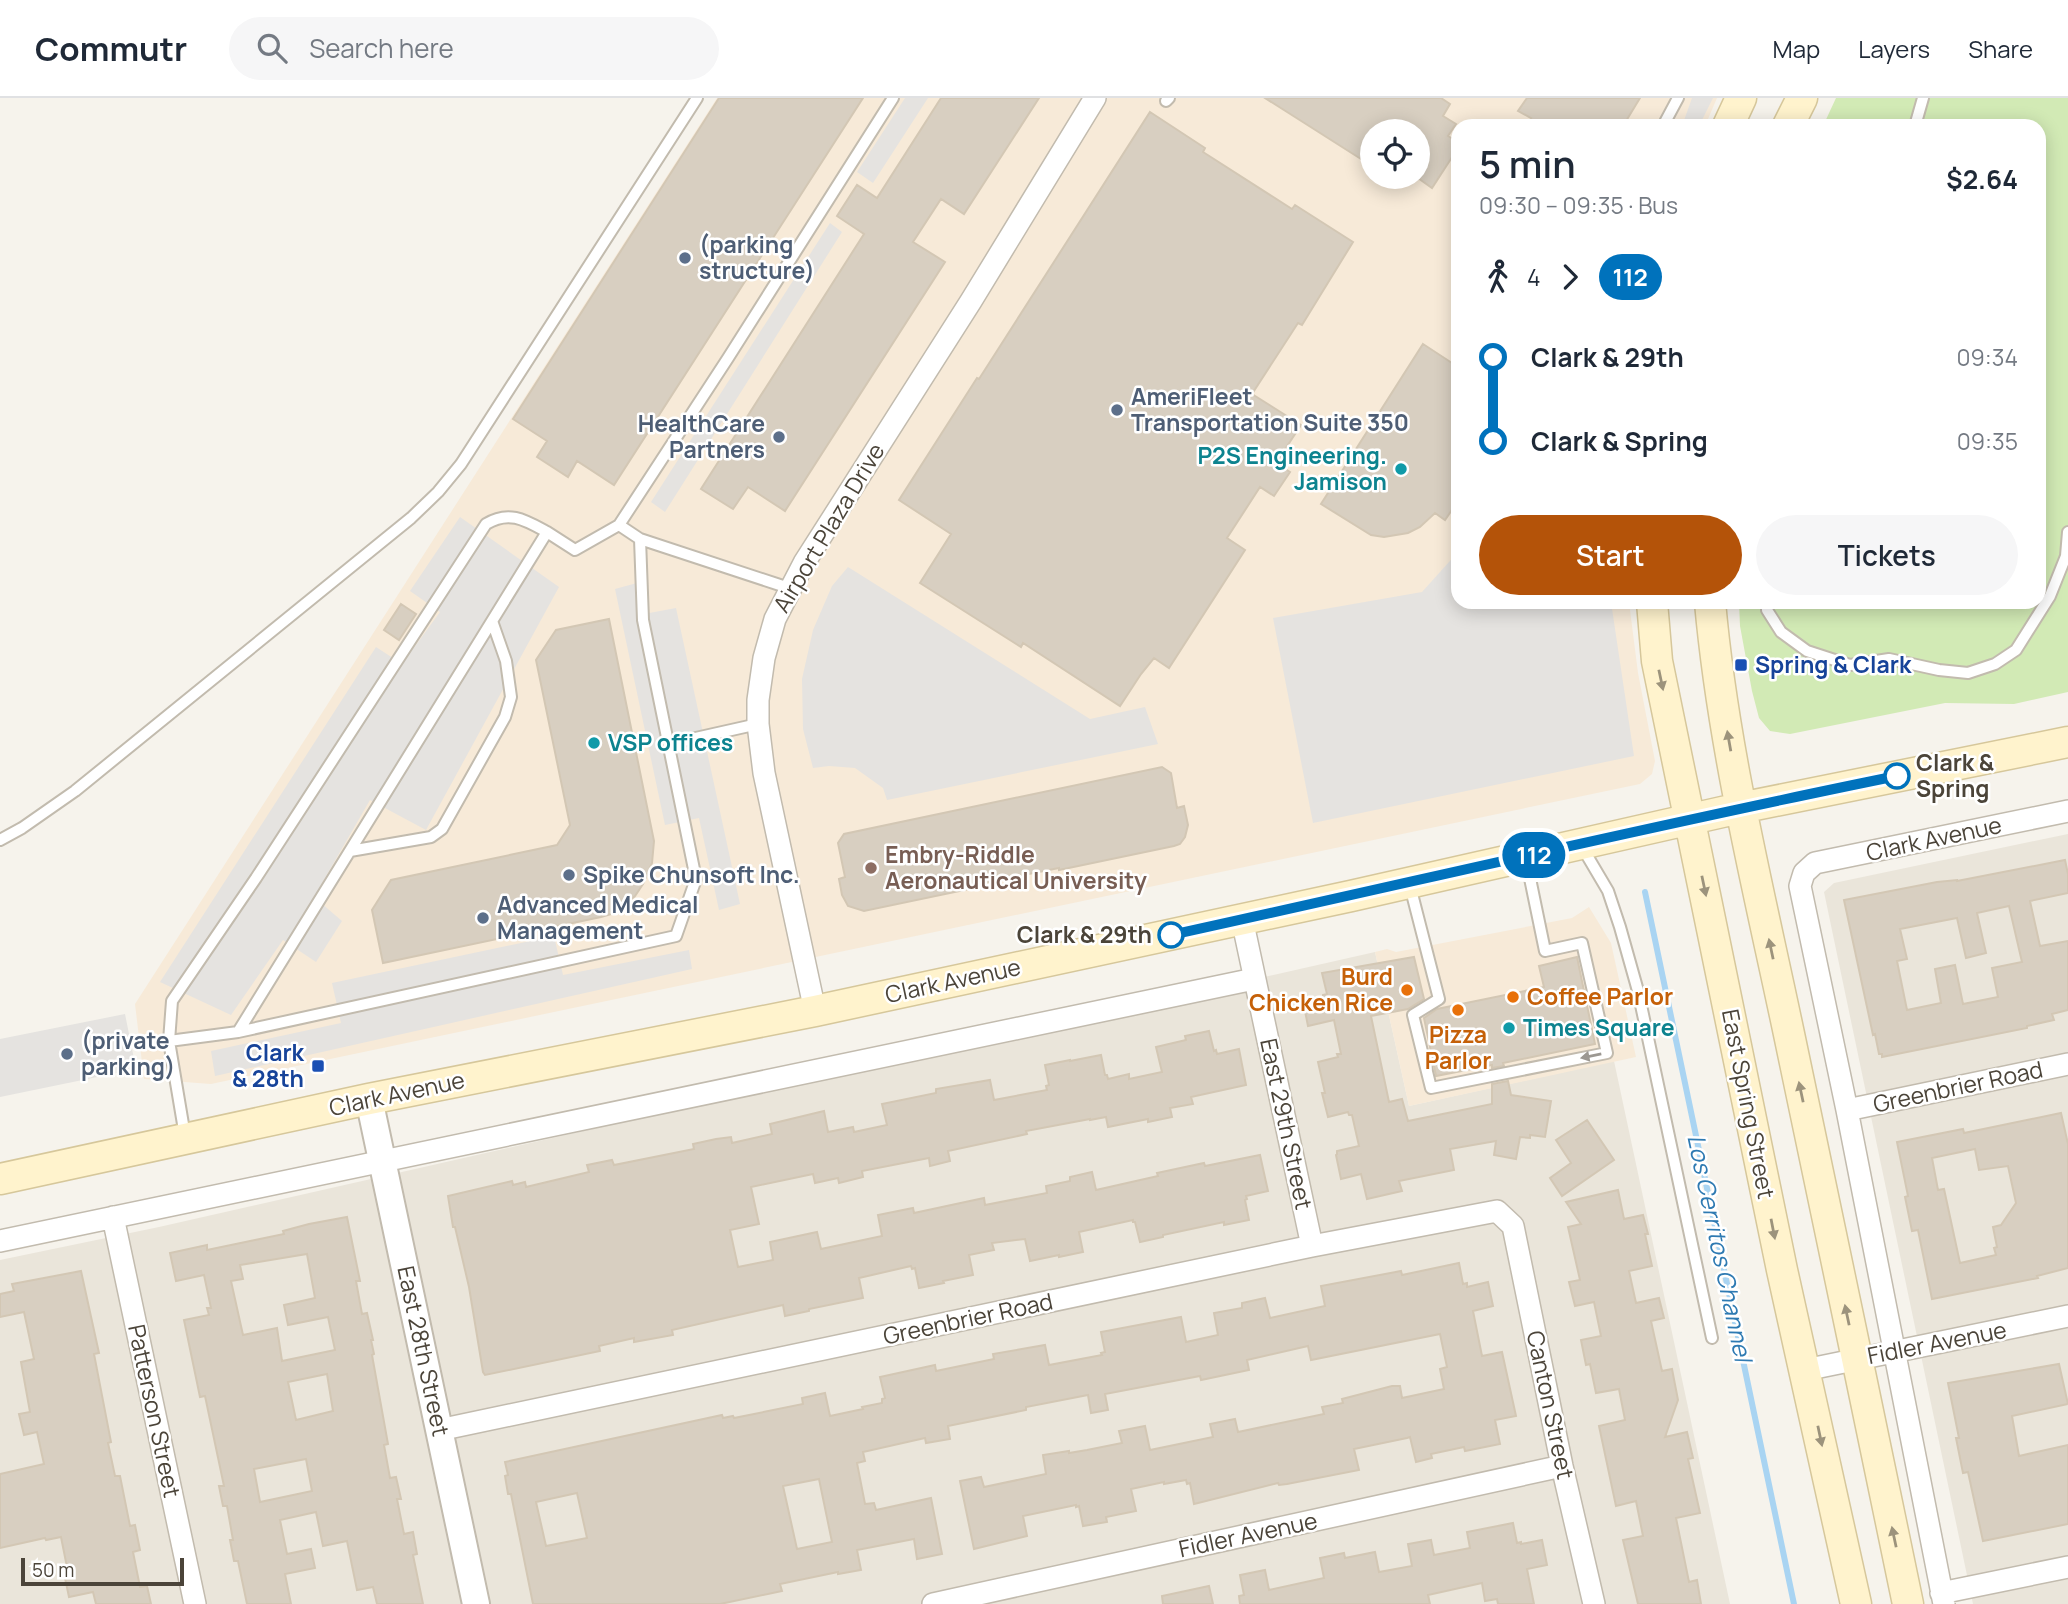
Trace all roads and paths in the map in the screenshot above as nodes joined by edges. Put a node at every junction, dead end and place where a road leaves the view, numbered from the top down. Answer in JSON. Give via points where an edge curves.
{"nodes":[{"id":1,"x":697,"y":98,"type":"edge"},
{"id":2,"x":893,"y":98,"type":"edge"},
{"id":3,"x":1095,"y":98,"type":"edge"},
{"id":4,"x":1678,"y":98,"type":"edge"},
{"id":5,"x":1741,"y":98,"type":"edge"},
{"id":6,"x":1802,"y":98,"type":"edge"},
{"id":7,"x":1923,"y":98,"type":"edge"},
{"id":8,"x":1667,"y":119,"type":"edge"},
{"id":9,"x":1731,"y":119,"type":"edge"},
{"id":10,"x":1792,"y":119,"type":"edge"},
{"id":11,"x":1916,"y":119,"type":"edge"},
{"id":12,"x":619,"y":525,"type":"junction"},
{"id":13,"x":547,"y":532,"type":"junction"},
{"id":14,"x":2068,"y":532,"type":"edge"},
{"id":15,"x":640,"y":540,"type":"junction"},
{"id":16,"x":789,"y":588,"type":"junction"},
{"id":17,"x":2046,"y":602,"type":"edge"},
{"id":18,"x":1653,"y":609,"type":"edge"},
{"id":19,"x":1711,"y":609,"type":"edge"},
{"id":20,"x":1767,"y":609,"type":"edge"},
{"id":21,"x":2042,"y":609,"type":"edge"},
{"id":22,"x":492,"y":621,"type":"junction"},
{"id":23,"x":758,"y":724,"type":"junction"},
{"id":24,"x":2068,"y":742,"type":"edge"},
{"id":25,"x":669,"y":744,"type":"junction"},
{"id":26,"x":1740,"y":808,"type":"junction"},
{"id":27,"x":2068,"y":811,"type":"edge"},
{"id":28,"x":1680,"y":822,"type":"junction"},
{"id":29,"x":0,"y":840,"type":"edge"},
{"id":30,"x":1588,"y":842,"type":"junction"},
{"id":31,"x":350,"y":851,"type":"junction"},
{"id":32,"x":1526,"y":856,"type":"junction"},
{"id":33,"x":1409,"y":883,"type":"junction"},
{"id":34,"x":1242,"y":919,"type":"junction"},
{"id":35,"x":1254,"y":979,"type":"junction"},
{"id":36,"x":815,"y":1011,"type":"junction"},
{"id":37,"x":238,"y":1032,"type":"junction"},
{"id":38,"x":169,"y":1041,"type":"junction"},
{"id":39,"x":2068,"y":1064,"type":"edge"},
{"id":40,"x":369,"y":1099,"type":"junction"},
{"id":41,"x":1847,"y":1110,"type":"junction"},
{"id":42,"x":186,"y":1140,"type":"junction"},
{"id":43,"x":383,"y":1160,"type":"junction"},
{"id":44,"x":0,"y":1179,"type":"edge"},
{"id":45,"x":1497,"y":1211,"type":"joint"},
{"id":46,"x":113,"y":1217,"type":"junction"},
{"id":47,"x":0,"y":1241,"type":"edge"},
{"id":48,"x":1312,"y":1246,"type":"junction"},
{"id":49,"x":2068,"y":1316,"type":"edge"},
{"id":50,"x":1712,"y":1338,"type":"dead end"},
{"id":51,"x":1895,"y":1353,"type":"junction"},
{"id":52,"x":1856,"y":1359,"type":"junction"},
{"id":53,"x":1805,"y":1370,"type":"junction"},
{"id":54,"x":439,"y":1430,"type":"junction"},
{"id":55,"x":1562,"y":1466,"type":"junction"},
{"id":56,"x":2068,"y":1567,"type":"edge"},
{"id":57,"x":1943,"y":1599,"type":"edge"},
{"id":58,"x":195,"y":1604,"type":"edge"},
{"id":59,"x":476,"y":1604,"type":"edge"},
{"id":60,"x":933,"y":1604,"type":"edge"},
{"id":61,"x":1594,"y":1604,"type":"edge"},
{"id":62,"x":1856,"y":1604,"type":"edge"},
{"id":63,"x":1908,"y":1604,"type":"edge"}],
"edges":[{"from":1,"to":29,"type":"lane","via":[[461,464],[438,492],[75,791]]},
{"from":2,"to":12,"type":"lane"},
{"from":3,"to":16,"type":"street","name":"Airport Plaza Drive"},
{"from":4,"to":8,"type":"lane"},
{"from":5,"to":9,"type":"main road"},
{"from":6,"to":10,"type":"main road"},
{"from":7,"to":11,"type":"lane"},
{"from":12,"to":13,"type":"lane","via":[[575,550]]},
{"from":12,"to":15,"type":"lane"},
{"from":13,"to":22,"type":"lane"},
{"from":13,"to":38,"type":"lane","via":[[513,517],[498,517],[486,524],[172,1001]]},
{"from":14,"to":17,"type":"lane","via":[[2066,556]]},
{"from":15,"to":16,"type":"lane"},
{"from":15,"to":25,"type":"lane","via":[[643,621]]},
{"from":16,"to":23,"type":"street","name":"Airport Plaza Drive","via":[[764,658]]},
{"from":18,"to":28,"type":"main road","name":"East Spring Street","one_way":true},
{"from":26,"to":19,"type":"main road","one_way":true},
{"from":20,"to":21,"type":"lane","via":[[1781,632],[1807,651],[1850,665],[1889,659],[1968,673],[2016,650]]},
{"from":22,"to":31,"type":"lane"},
{"from":22,"to":31,"type":"lane","via":[[506,661],[511,697],[505,717],[442,828],[431,837]]},
{"from":23,"to":25,"type":"lane"},
{"from":23,"to":36,"type":"street","name":"Airport Plaza Drive","via":[[764,773]]},
{"from":24,"to":26,"type":"main road","name":"Clark Avenue"},
{"from":25,"to":37,"type":"lane","via":[[696,879],[676,936]]},
{"from":26,"to":28,"type":"main road","name":"Clark Avenue"},
{"from":52,"to":26,"type":"main road","one_way":true},
{"from":27,"to":41,"type":"street","name":"Clark Avenue","via":[[1815,863],[1804,873],[1800,886]]},
{"from":28,"to":30,"type":"main road","name":"Clark Avenue"},
{"from":28,"to":53,"type":"main road","name":"East Spring Street","one_way":true},
{"from":30,"to":32,"type":"main road","name":"Clark Avenue"},
{"from":30,"to":50,"type":"lane","via":[[1634,978]]},
{"from":31,"to":37,"type":"lane"},
{"from":32,"to":33,"type":"main road","name":"Clark Avenue"},
{"from":32,"to":33,"type":"lane","one_way":true,"via":[[1545,951],[1583,943],[1606,1053],[1432,1088],[1413,1016],[1439,999]]},
{"from":33,"to":34,"type":"main road","name":"Clark Avenue"},
{"from":34,"to":35,"type":"street","name":"East 29th Street"},
{"from":34,"to":36,"type":"main road","name":"Clark Avenue"},
{"from":35,"to":43,"type":"street"},
{"from":35,"to":48,"type":"street","name":"East 29th Street"},
{"from":36,"to":40,"type":"main road","name":"Clark Avenue"},
{"from":37,"to":38,"type":"lane"},
{"from":38,"to":42,"type":"lane"},
{"from":39,"to":41,"type":"street","name":"Greenbrier Road"},
{"from":40,"to":42,"type":"main road","name":"Clark Avenue"},
{"from":40,"to":43,"type":"street","name":"East 28th Street"},
{"from":41,"to":51,"type":"street"},
{"from":42,"to":44,"type":"main road","name":"Clark Avenue"},
{"from":43,"to":46,"type":"street"},
{"from":43,"to":54,"type":"street","name":"East 28th Street"},
{"from":45,"to":48,"type":"street","name":"Greenbrier Road"},
{"from":45,"to":55,"type":"street","name":"Canton Street","via":[[1513,1226]]},
{"from":46,"to":47,"type":"street"},
{"from":46,"to":58,"type":"street","name":"Patterson Street"},
{"from":48,"to":54,"type":"street","name":"Greenbrier Road"},
{"from":49,"to":51,"type":"street","name":"Fidler Avenue"},
{"from":51,"to":52,"type":"street","name":"Fidler Avenue"},
{"from":51,"to":57,"type":"street"},
{"from":52,"to":53,"type":"street","name":"Fidler Avenue"},
{"from":63,"to":52,"type":"main road","one_way":true},
{"from":53,"to":62,"type":"main road","name":"East Spring Street","one_way":true},
{"from":54,"to":59,"type":"street","name":"East 28th Street"},
{"from":55,"to":60,"type":"street","name":"Fidler Avenue"},
{"from":55,"to":61,"type":"street","name":"Canton Street"},
{"from":56,"to":57,"type":"street"}]}
